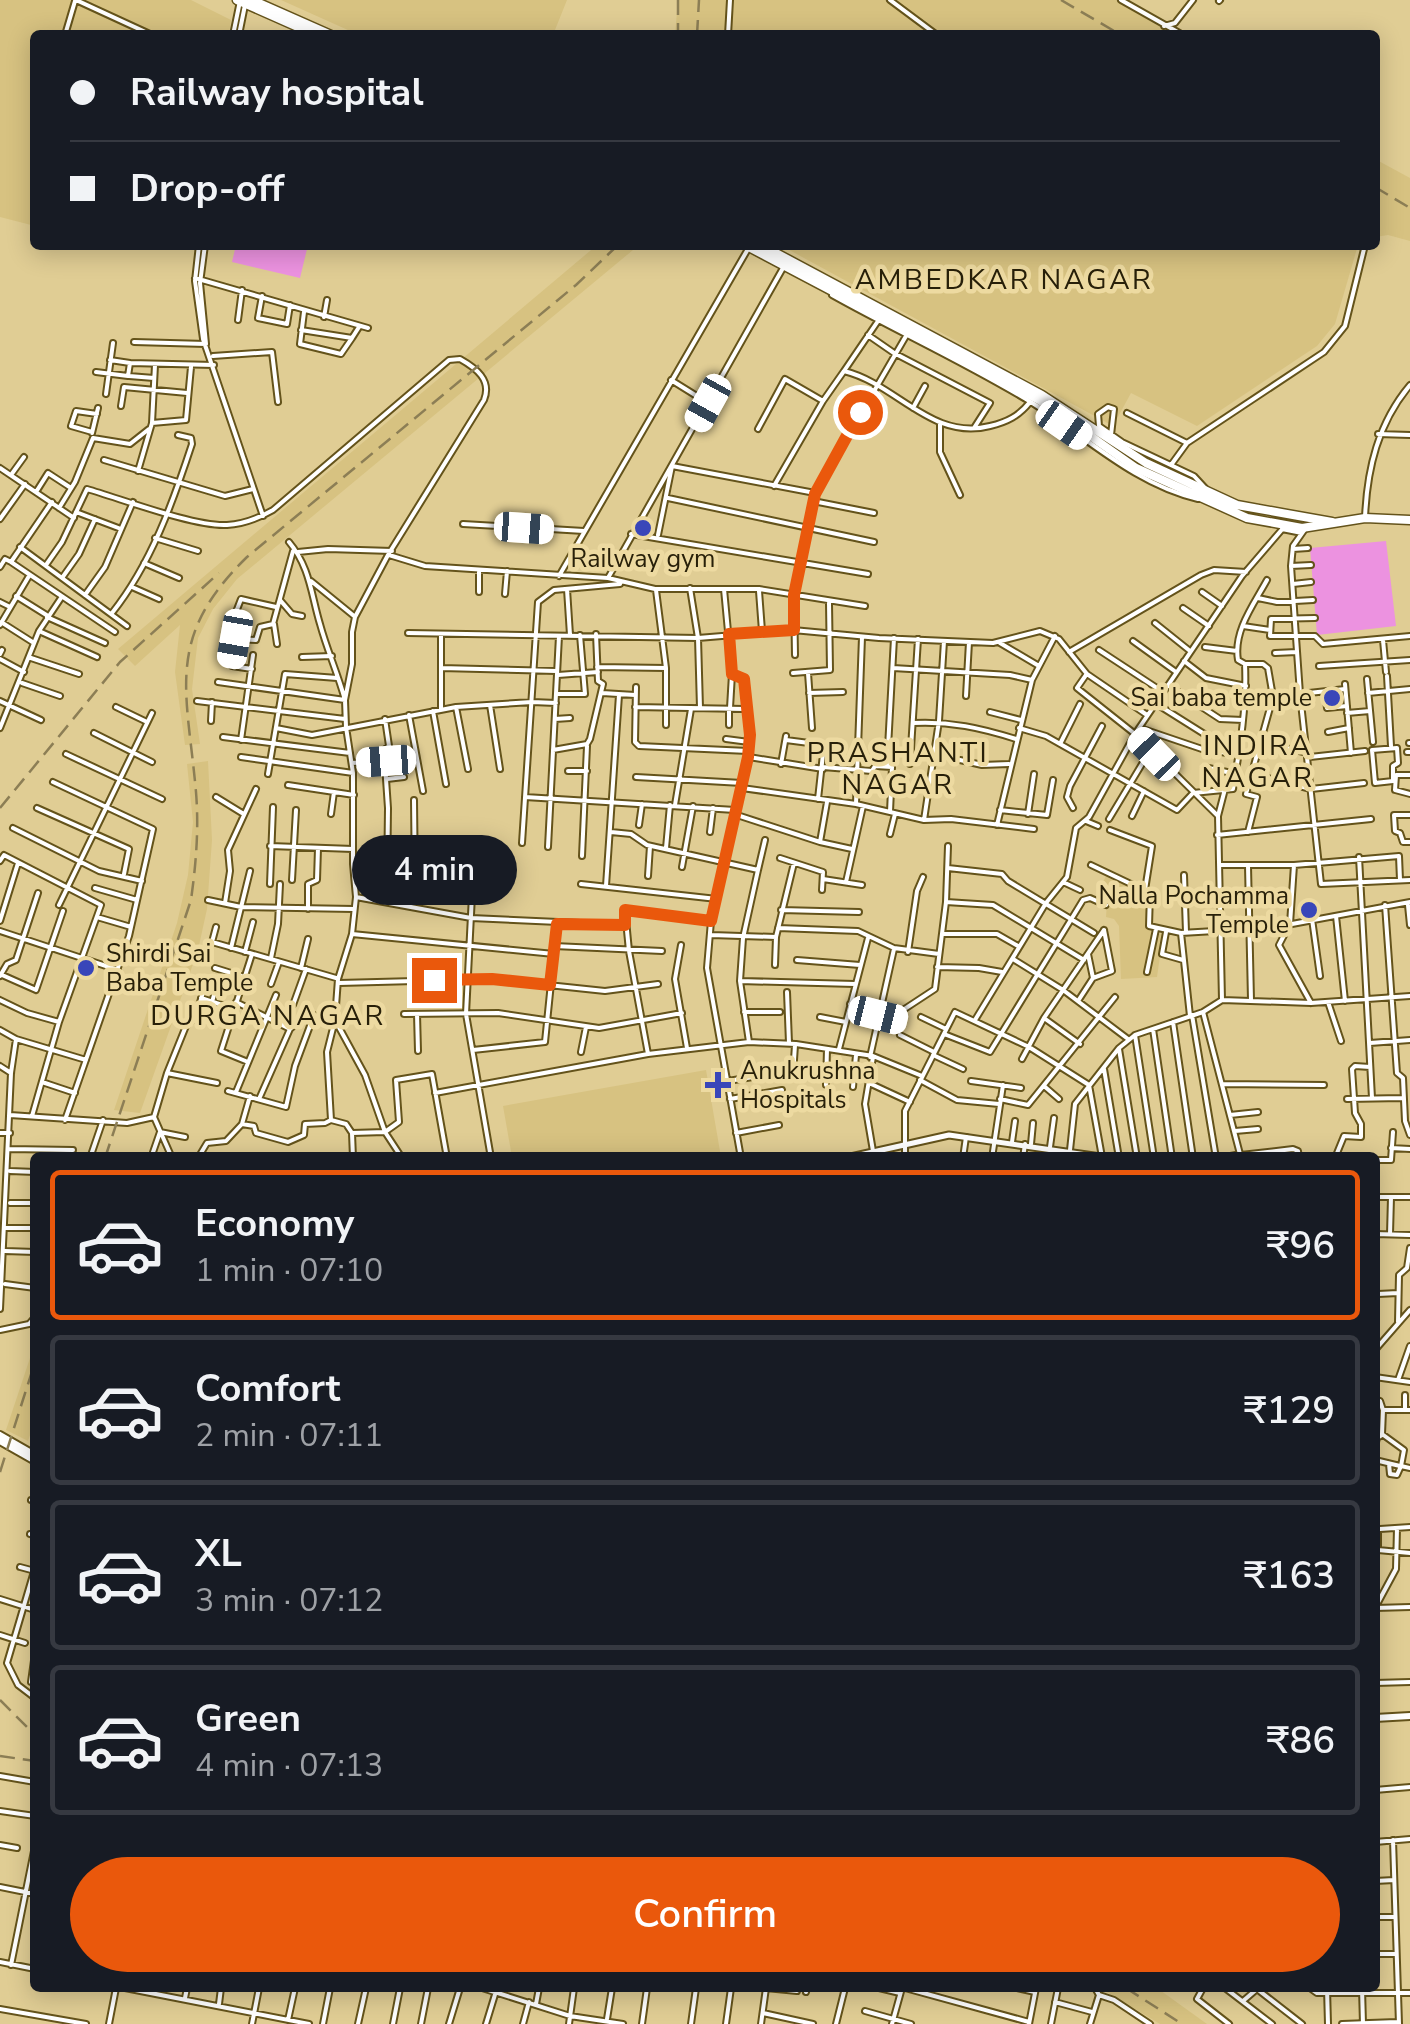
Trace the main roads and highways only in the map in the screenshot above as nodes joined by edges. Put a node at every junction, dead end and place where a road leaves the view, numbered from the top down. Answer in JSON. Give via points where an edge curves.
{"nodes":[{"id":1,"x":243,"y":1,"type":"edge"},
{"id":2,"x":305,"y":30,"type":"edge"},
{"id":3,"x":318,"y":30,"type":"edge"},
{"id":4,"x":752,"y":250,"type":"edge"},
{"id":5,"x":770,"y":250,"type":"edge"},
{"id":6,"x":1193,"y":490,"type":"junction"},
{"id":7,"x":1266,"y":518,"type":"junction"},
{"id":8,"x":1410,"y":520,"type":"edge"},
{"id":9,"x":1332,"y":522,"type":"junction"},
{"id":10,"x":0,"y":1438,"type":"edge"},
{"id":11,"x":30,"y":1455,"type":"edge"},
{"id":12,"x":1410,"y":1716,"type":"edge"},
{"id":13,"x":1380,"y":1718,"type":"edge"}],
"edges":[{"from":1,"to":2,"type":"main road"},
{"from":1,"to":3,"type":"main road"},
{"from":4,"to":6,"type":"main road","via":[[1038,400],[1136,468]]},
{"from":5,"to":6,"type":"main road","via":[[1042,396]]},
{"from":6,"to":7,"type":"main road"},
{"from":7,"to":9,"type":"main road"},
{"from":7,"to":9,"type":"main road","via":[[1304,530]]},
{"from":8,"to":9,"type":"main road"},
{"from":10,"to":11,"type":"main road"},
{"from":12,"to":13,"type":"main road"}]}
